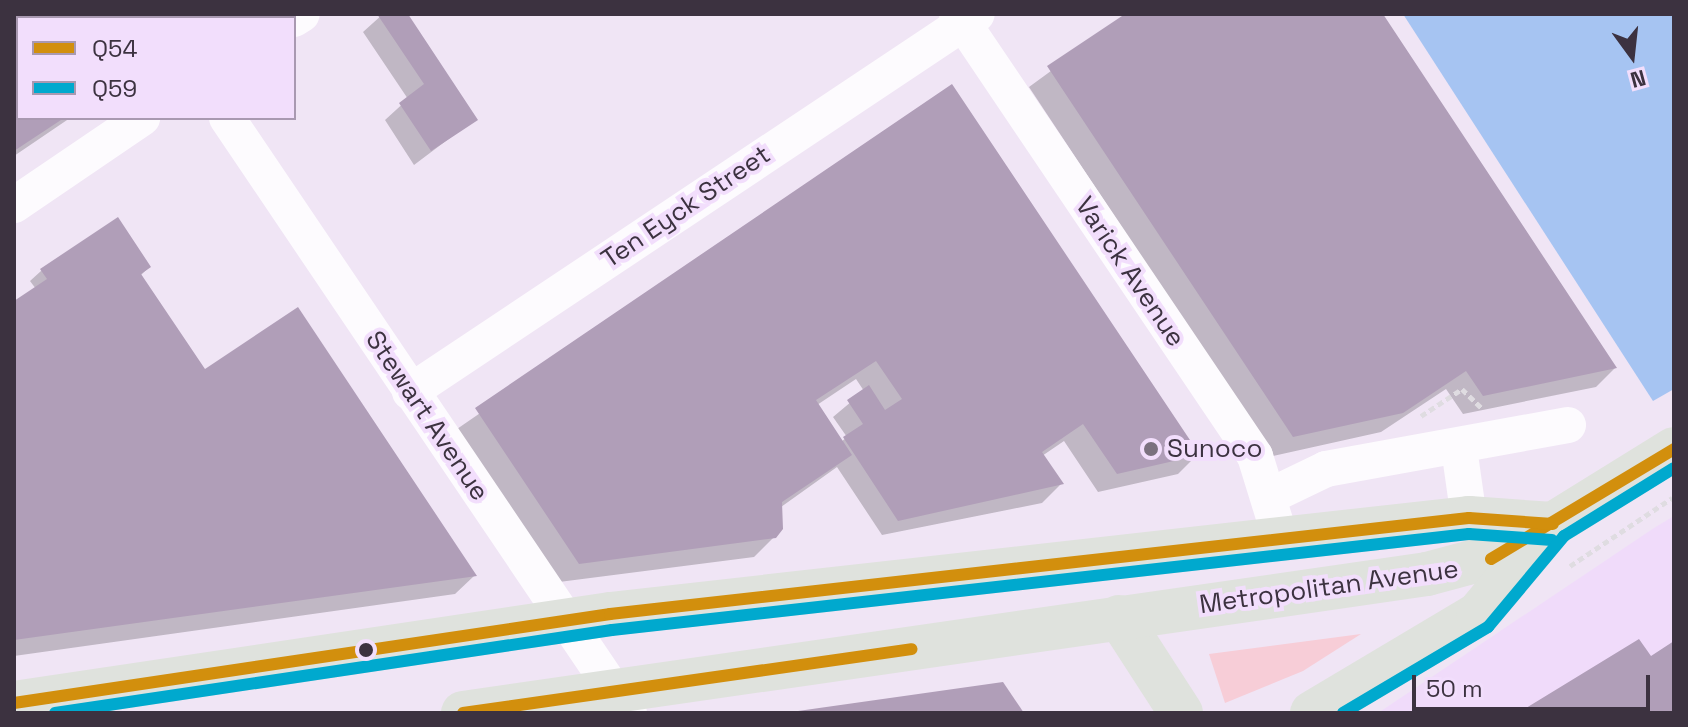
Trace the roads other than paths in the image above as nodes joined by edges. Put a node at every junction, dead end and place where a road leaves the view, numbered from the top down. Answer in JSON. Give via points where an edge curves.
{"nodes":[{"id":1,"x":966,"y":17,"type":"edge"},
{"id":2,"x":139,"y":120,"type":"edge"},
{"id":3,"x":228,"y":120,"type":"edge"},
{"id":4,"x":14,"y":205,"type":"edge"},
{"id":5,"x":410,"y":392,"type":"junction"},
{"id":6,"x":1568,"y":425,"type":"dead end"},
{"id":7,"x":1459,"y":448,"type":"junction"},
{"id":8,"x":1674,"y":449,"type":"edge"},
{"id":9,"x":1272,"y":495,"type":"junction"},
{"id":10,"x":1469,"y":518,"type":"junction"},
{"id":11,"x":1553,"y":524,"type":"junction"},
{"id":12,"x":1281,"y":540,"type":"junction"},
{"id":13,"x":1119,"y":617,"type":"junction"},
{"id":14,"x":569,"y":619,"type":"junction"},
{"id":15,"x":827,"y":662,"type":"junction"},
{"id":16,"x":14,"y":703,"type":"edge"},
{"id":17,"x":622,"y":703,"type":"edge"},
{"id":18,"x":463,"y":713,"type":"edge"},
{"id":19,"x":1181,"y":713,"type":"edge"},
{"id":20,"x":1312,"y":713,"type":"edge"}],
"edges":[{"from":1,"to":5,"type":"street","name":"Ten Eyck Street"},
{"from":1,"to":9,"type":"street","name":"Varick Avenue","via":[[1255,456]]},
{"from":2,"to":4,"type":"street"},
{"from":3,"to":5,"type":"street","name":"Stewart Avenue"},
{"from":5,"to":14,"type":"street","name":"Stewart Avenue"},
{"from":6,"to":7,"type":"street"},
{"from":7,"to":9,"type":"street","via":[[1326,469]]},
{"from":7,"to":10,"type":"street"},
{"from":8,"to":11,"type":"main road","via":[[1645,492]]},
{"from":9,"to":12,"type":"street","name":"Varick Avenue"},
{"from":10,"to":11,"type":"main road","name":"Metropolitan Avenue"},
{"from":10,"to":12,"type":"main road","name":"Metropolitan Avenue"},
{"from":11,"to":13,"type":"main road","name":"Metropolitan Avenue","via":[[1469,567]]},
{"from":11,"to":20,"type":"main road","via":[[1478,614]]},
{"from":12,"to":14,"type":"main road","name":"Metropolitan Avenue"},
{"from":12,"to":15,"type":"main road","via":[[1270,565],[1255,574],[1028,607]]},
{"from":13,"to":15,"type":"main road","name":"Metropolitan Avenue"},
{"from":13,"to":19,"type":"main road"},
{"from":14,"to":16,"type":"main road","name":"Metropolitan Avenue"},
{"from":14,"to":17,"type":"street","name":"Stewart Avenue"},
{"from":15,"to":17,"type":"main road","name":"Metropolitan Avenue"},
{"from":17,"to":18,"type":"main road","name":"Metropolitan Avenue"}]}
